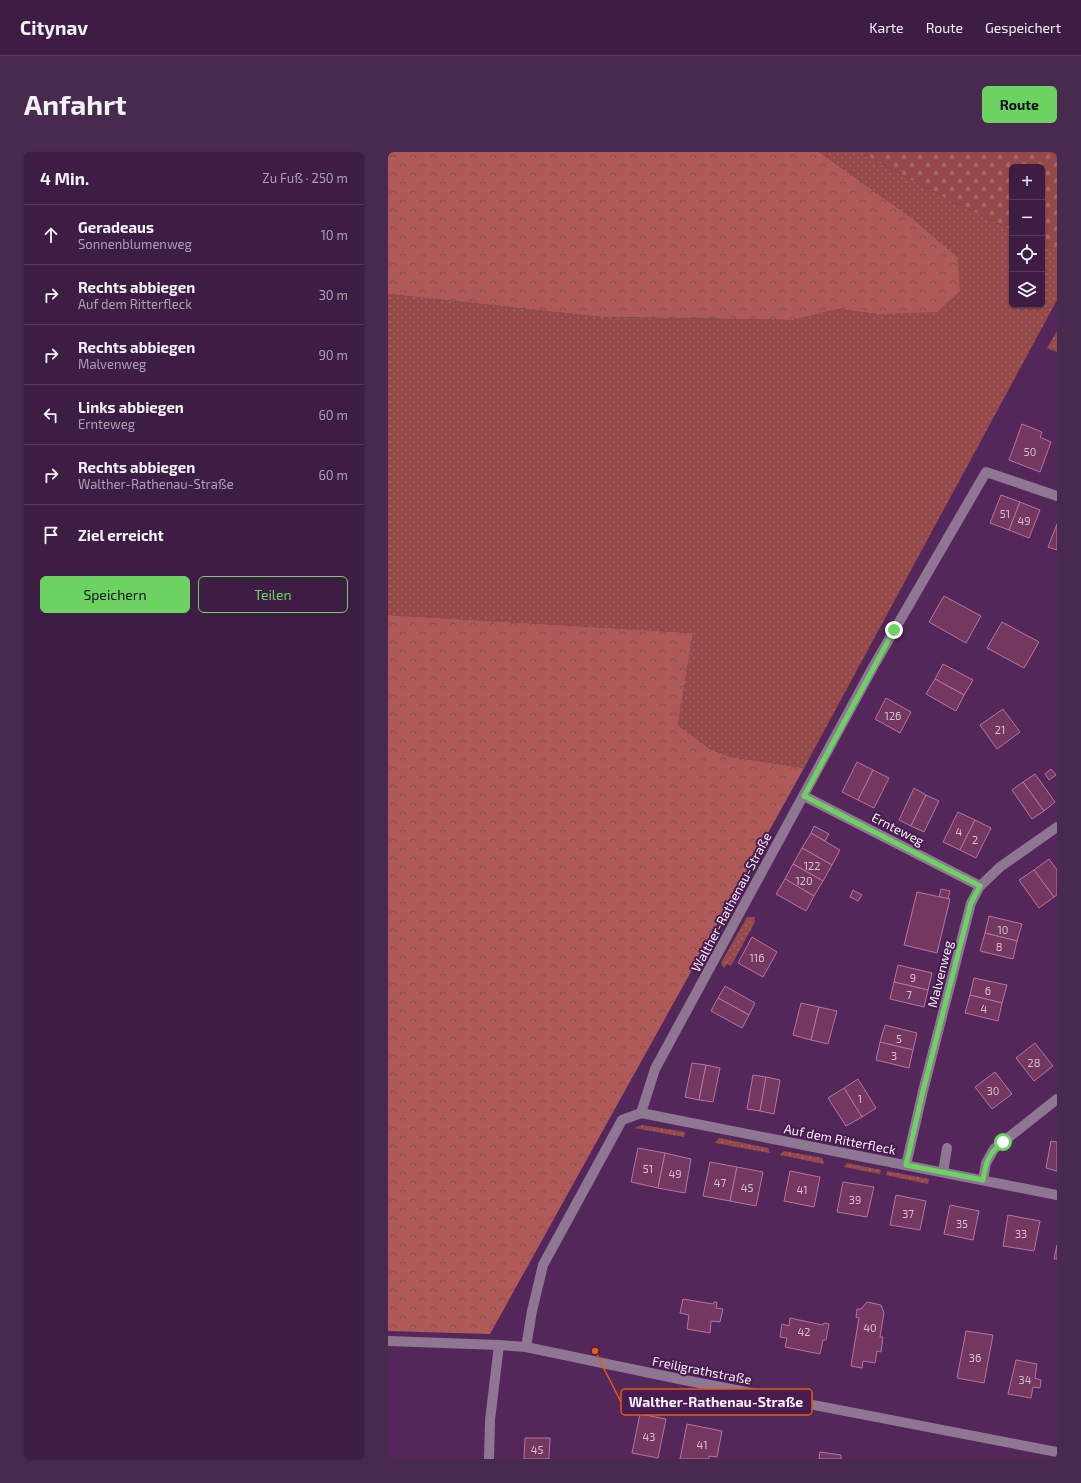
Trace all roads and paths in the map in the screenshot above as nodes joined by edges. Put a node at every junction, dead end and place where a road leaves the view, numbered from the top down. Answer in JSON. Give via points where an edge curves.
{"nodes":[{"id":1,"x":1057,"y":496,"type":"edge"},
{"id":2,"x":804,"y":796,"type":"junction"},
{"id":3,"x":1057,"y":827,"type":"edge"},
{"id":4,"x":980,"y":886,"type":"junction"},
{"id":5,"x":1057,"y":1099,"type":"edge"},
{"id":6,"x":641,"y":1113,"type":"junction"},
{"id":7,"x":948,"y":1148,"type":"dead end"},
{"id":8,"x":906,"y":1165,"type":"junction"},
{"id":9,"x":943,"y":1172,"type":"junction"},
{"id":10,"x":983,"y":1180,"type":"junction"},
{"id":11,"x":1057,"y":1195,"type":"edge"},
{"id":12,"x":388,"y":1341,"type":"edge"},
{"id":13,"x":499,"y":1345,"type":"junction"},
{"id":14,"x":526,"y":1347,"type":"junction"},
{"id":15,"x":1057,"y":1452,"type":"edge"},
{"id":16,"x":489,"y":1459,"type":"edge"}],
"edges":[{"from":1,"to":2,"type":"street","name":"Walther-Rathenau-Straße","via":[[986,472],[873,667]]},
{"from":2,"to":4,"type":"street","name":"Ernteweg"},
{"from":2,"to":6,"type":"street","name":"Walther-Rathenau-Straße","via":[[655,1069]]},
{"from":3,"to":4,"type":"street","name":"Malvenweg","via":[[1000,867]]},
{"from":4,"to":8,"type":"street","name":"Malvenweg","via":[[971,903]]},
{"from":5,"to":10,"type":"street","via":[[994,1149],[986,1163]]},
{"from":6,"to":8,"type":"street","name":"Auf dem Ritterfleck"},
{"from":6,"to":14,"type":"street","via":[[622,1120],[543,1265]]},
{"from":7,"to":9,"type":"street"},
{"from":8,"to":9,"type":"street","name":"Auf dem Ritterfleck"},
{"from":9,"to":10,"type":"street","name":"Auf dem Ritterfleck"},
{"from":10,"to":11,"type":"street","name":"Auf dem Ritterfleck"},
{"from":12,"to":13,"type":"street","name":"Freiligrathstraße"},
{"from":13,"to":14,"type":"street","name":"Freiligrathstraße"},
{"from":13,"to":16,"type":"street","via":[[490,1420]]},
{"from":14,"to":15,"type":"street","name":"Freiligrathstraße"}]}
